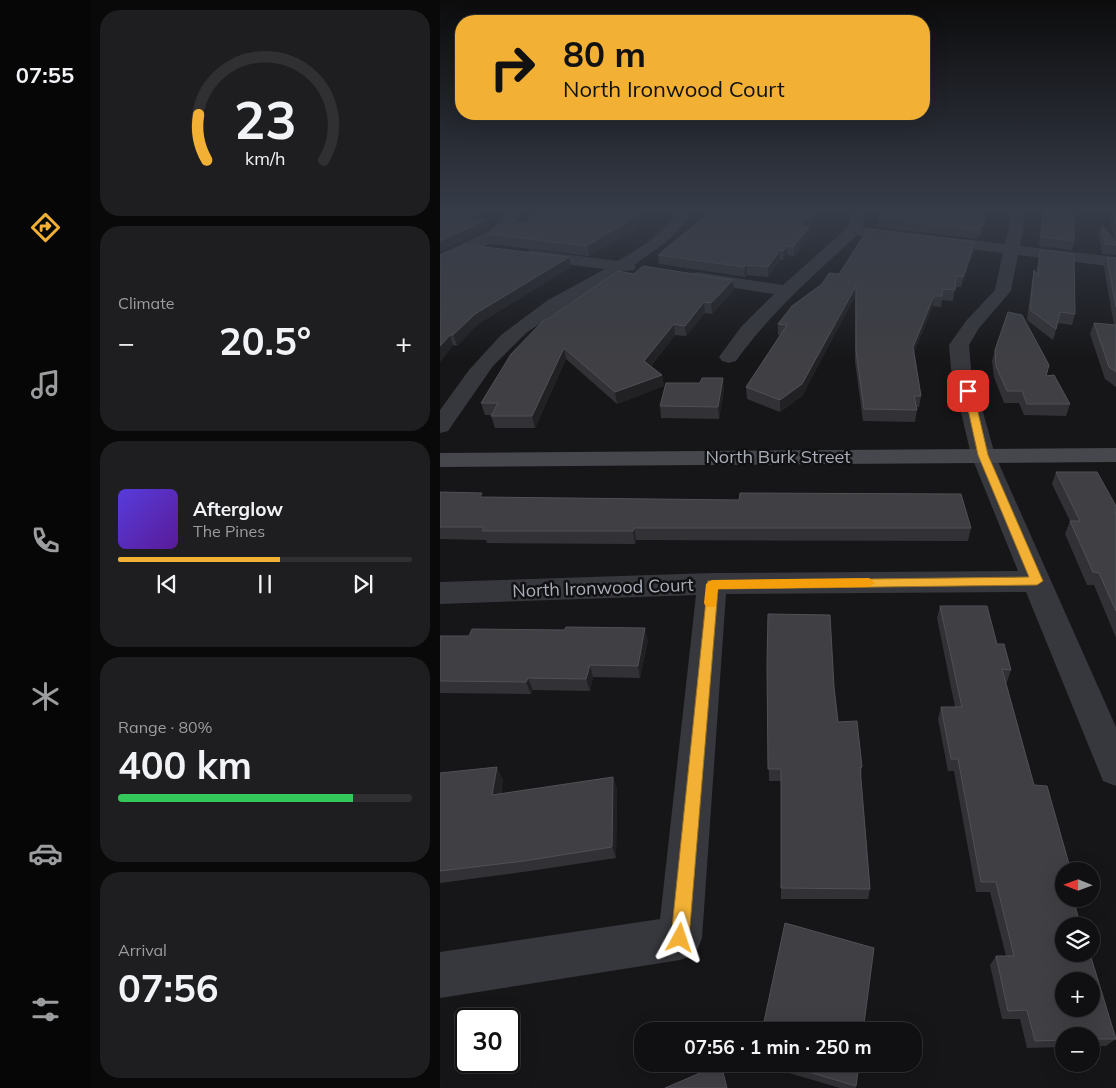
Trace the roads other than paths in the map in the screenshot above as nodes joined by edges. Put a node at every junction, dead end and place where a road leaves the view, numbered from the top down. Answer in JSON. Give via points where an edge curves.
{"nodes":[{"id":1,"x":576,"y":261,"type":"edge"},
{"id":2,"x":630,"y":261,"type":"edge"},
{"id":3,"x":821,"y":261,"type":"edge"},
{"id":4,"x":1010,"y":261,"type":"edge"},
{"id":5,"x":623,"y":266,"type":"junction"},
{"id":6,"x":642,"y":269,"type":"edge"},
{"id":7,"x":681,"y":275,"type":"edge"},
{"id":8,"x":787,"y":292,"type":"junction"},
{"id":9,"x":729,"y":357,"type":"dead end"},
{"id":10,"x":440,"y":426,"type":"edge"},
{"id":11,"x":1116,"y":454,"type":"edge"},
{"id":12,"x":983,"y":455,"type":"junction"},
{"id":13,"x":440,"y":460,"type":"edge"},
{"id":14,"x":1037,"y":581,"type":"junction"},
{"id":15,"x":712,"y":584,"type":"junction"},
{"id":16,"x":440,"y":593,"type":"edge"},
{"id":17,"x":1116,"y":769,"type":"edge"},
{"id":18,"x":440,"y":975,"type":"edge"}],
"edges":[{"from":1,"to":5,"type":"street"},
{"from":2,"to":5,"type":"street"},
{"from":3,"to":8,"type":"street"},
{"from":4,"to":12,"type":"street","via":[[1003,291],[972,324],[959,345],[961,370]]},
{"from":5,"to":6,"type":"street"},
{"from":5,"to":10,"type":"street","via":[[519,329],[490,358]]},
{"from":7,"to":8,"type":"street"},
{"from":8,"to":9,"type":"street","via":[[748,331]]},
{"from":11,"to":12,"type":"street","name":"North Burk Street"},
{"from":12,"to":13,"type":"street","name":"North Burk Street"},
{"from":12,"to":14,"type":"street"},
{"from":14,"to":15,"type":"street","name":"North Ironwood Court"},
{"from":14,"to":17,"type":"street"},
{"from":15,"to":16,"type":"street","name":"North Ironwood Court"},
{"from":15,"to":18,"type":"street","via":[[680,938]]}]}
